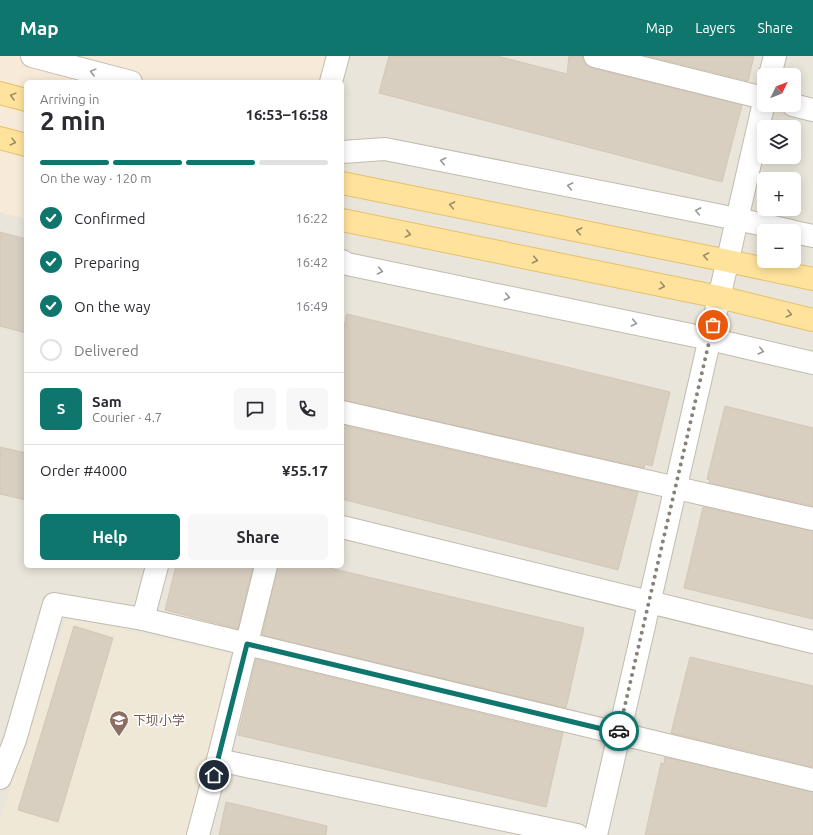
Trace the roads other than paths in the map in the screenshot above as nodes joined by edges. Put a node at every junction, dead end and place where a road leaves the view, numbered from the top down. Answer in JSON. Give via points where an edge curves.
{"nodes":[{"id":1,"x":32,"y":56,"type":"edge"},
{"id":2,"x":338,"y":56,"type":"edge"},
{"id":3,"x":595,"y":56,"type":"edge"},
{"id":4,"x":775,"y":56,"type":"edge"},
{"id":5,"x":772,"y":68,"type":"edge"},
{"id":6,"x":122,"y":80,"type":"edge"},
{"id":7,"x":332,"y":80,"type":"edge"},
{"id":8,"x":0,"y":93,"type":"edge"},
{"id":9,"x":757,"y":96,"type":"edge"},
{"id":10,"x":24,"y":99,"type":"edge"},
{"id":11,"x":801,"y":107,"type":"edge"},
{"id":12,"x":813,"y":110,"type":"edge"},
{"id":13,"x":762,"y":112,"type":"edge"},
{"id":14,"x":0,"y":138,"type":"edge"},
{"id":15,"x":344,"y":139,"type":"edge"},
{"id":16,"x":24,"y":144,"type":"edge"},
{"id":17,"x":385,"y":149,"type":"junction"},
{"id":18,"x":344,"y":152,"type":"edge"},
{"id":19,"x":344,"y":183,"type":"edge"},
{"id":20,"x":737,"y":219,"type":"junction"},
{"id":21,"x":344,"y":220,"type":"edge"},
{"id":22,"x":760,"y":224,"type":"edge"},
{"id":23,"x":801,"y":233,"type":"edge"},
{"id":24,"x":813,"y":236,"type":"edge"},
{"id":25,"x":728,"y":261,"type":"junction"},
{"id":26,"x":344,"y":269,"type":"edge"},
{"id":27,"x":813,"y":279,"type":"edge"},
{"id":28,"x":719,"y":297,"type":"junction"},
{"id":29,"x":813,"y":320,"type":"edge"},
{"id":30,"x":710,"y":339,"type":"junction"},
{"id":31,"x":813,"y":363,"type":"edge"},
{"id":32,"x":344,"y":412,"type":"edge"},
{"id":33,"x":675,"y":488,"type":"junction"},
{"id":34,"x":813,"y":519,"type":"edge"},
{"id":35,"x":344,"y":527,"type":"edge"},
{"id":36,"x":156,"y":568,"type":"edge"},
{"id":37,"x":266,"y":568,"type":"edge"},
{"id":38,"x":649,"y":602,"type":"junction"},
{"id":39,"x":143,"y":619,"type":"junction"},
{"id":40,"x":813,"y":642,"type":"edge"},
{"id":41,"x":247,"y":644,"type":"junction"},
{"id":42,"x":619,"y":733,"type":"junction"},
{"id":43,"x":218,"y":760,"type":"junction"},
{"id":44,"x":0,"y":778,"type":"edge"},
{"id":45,"x":813,"y":780,"type":"edge"},
{"id":46,"x":198,"y":835,"type":"edge"},
{"id":47,"x":577,"y":835,"type":"edge"},
{"id":48,"x":596,"y":835,"type":"edge"}],
"edges":[{"from":6,"to":1,"type":"street","one_way":true},
{"from":2,"to":7,"type":"street"},
{"from":3,"to":9,"type":"street"},
{"from":4,"to":5,"type":"street"},
{"from":10,"to":8,"type":"main road","one_way":true},
{"from":11,"to":12,"type":"street"},
{"from":13,"to":20,"type":"street"},
{"from":14,"to":16,"type":"main road","one_way":true},
{"from":15,"to":17,"type":"street"},
{"from":17,"to":18,"type":"street"},
{"from":20,"to":17,"type":"street","one_way":true},
{"from":25,"to":19,"type":"main road","one_way":true},
{"from":20,"to":22,"type":"street"},
{"from":20,"to":25,"type":"street"},
{"from":21,"to":28,"type":"main road","one_way":true},
{"from":23,"to":24,"type":"street"},
{"from":25,"to":27,"type":"main road"},
{"from":25,"to":28,"type":"street"},
{"from":26,"to":30,"type":"street","one_way":true},
{"from":28,"to":29,"type":"main road","one_way":true},
{"from":28,"to":30,"type":"street"},
{"from":30,"to":31,"type":"street","one_way":true},
{"from":30,"to":33,"type":"street"},
{"from":32,"to":33,"type":"street"},
{"from":33,"to":34,"type":"street"},
{"from":33,"to":38,"type":"street"},
{"from":35,"to":38,"type":"street"},
{"from":36,"to":39,"type":"street"},
{"from":37,"to":41,"type":"street"},
{"from":38,"to":40,"type":"street"},
{"from":38,"to":42,"type":"street"},
{"from":39,"to":41,"type":"street"},
{"from":39,"to":44,"type":"street","via":[[54,604],[15,740]]},
{"from":41,"to":42,"type":"street"},
{"from":41,"to":43,"type":"street"},
{"from":42,"to":45,"type":"street"},
{"from":42,"to":48,"type":"street"},
{"from":43,"to":46,"type":"street"},
{"from":43,"to":47,"type":"street"}]}
